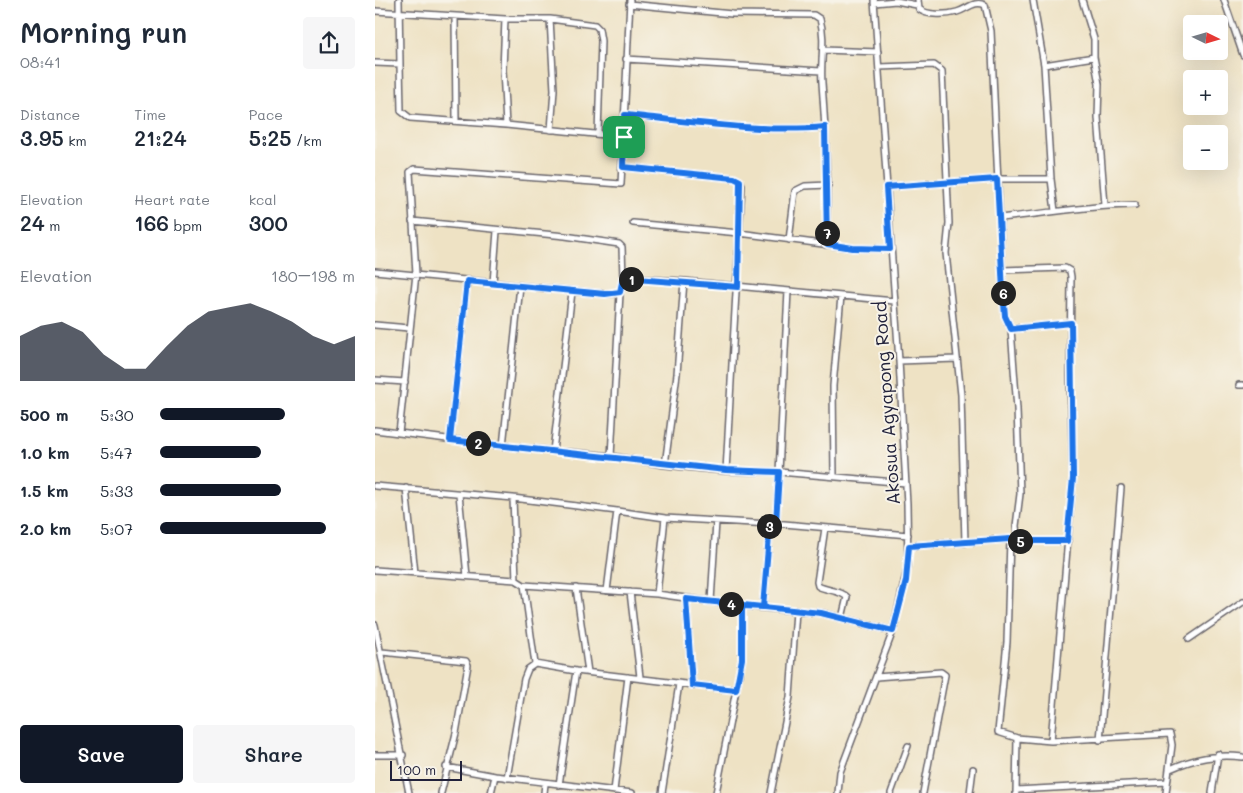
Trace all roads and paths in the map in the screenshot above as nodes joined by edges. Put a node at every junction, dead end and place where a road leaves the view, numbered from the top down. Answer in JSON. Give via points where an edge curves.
{"nodes":[{"id":1,"x":399,"y":0,"type":"edge"},
{"id":2,"x":1033,"y":0,"type":"edge"},
{"id":3,"x":1082,"y":0,"type":"edge"},
{"id":4,"x":1224,"y":0,"type":"edge"},
{"id":5,"x":874,"y":1,"type":"edge"},
{"id":6,"x":629,"y":2,"type":"edge"},
{"id":7,"x":918,"y":2,"type":"edge"},
{"id":8,"x":375,"y":11,"type":"edge"},
{"id":9,"x":399,"y":13,"type":"junction"},
{"id":10,"x":455,"y":16,"type":"junction"},
{"id":11,"x":505,"y":19,"type":"junction"},
{"id":12,"x":550,"y":19,"type":"junction"},
{"id":13,"x":823,"y":50,"type":"junction"},
{"id":14,"x":878,"y":52,"type":"junction"},
{"id":15,"x":1243,"y":55,"type":"edge"},
{"id":16,"x":1094,"y":56,"type":"junction"},
{"id":17,"x":626,"y":59,"type":"junction"},
{"id":18,"x":375,"y":63,"type":"edge"},
{"id":19,"x":400,"y":64,"type":"junction"},
{"id":20,"x":1044,"y":65,"type":"junction"},
{"id":21,"x":879,"y":67,"type":"junction"},
{"id":22,"x":821,"y":71,"type":"junction"},
{"id":23,"x":625,"y":115,"type":"junction"},
{"id":24,"x":456,"y":121,"type":"junction"},
{"id":25,"x":506,"y":125,"type":"junction"},
{"id":26,"x":825,"y":127,"type":"junction"},
{"id":27,"x":551,"y":130,"type":"junction"},
{"id":28,"x":598,"y":134,"type":"junction"},
{"id":29,"x":624,"y":137,"type":"junction"},
{"id":30,"x":623,"y":167,"type":"junction"},
{"id":31,"x":997,"y":179,"type":"junction"},
{"id":32,"x":1051,"y":179,"type":"junction"},
{"id":33,"x":946,"y":181,"type":"junction"},
{"id":34,"x":827,"y":185,"type":"junction"},
{"id":35,"x":886,"y":187,"type":"junction"},
{"id":36,"x":1105,"y":205,"type":"junction"},
{"id":37,"x":1135,"y":205,"type":"dead end"},
{"id":38,"x":1055,"y":211,"type":"junction"},
{"id":39,"x":999,"y":218,"type":"junction"},
{"id":40,"x":412,"y":221,"type":"junction"},
{"id":41,"x":633,"y":223,"type":"dead end"},
{"id":42,"x":497,"y":230,"type":"junction"},
{"id":43,"x":739,"y":233,"type":"junction"},
{"id":44,"x":789,"y":240,"type":"junction"},
{"id":45,"x":827,"y":244,"type":"junction"},
{"id":46,"x":890,"y":249,"type":"junction"},
{"id":47,"x":1002,"y":270,"type":"junction"},
{"id":48,"x":375,"y":271,"type":"edge"},
{"id":49,"x":416,"y":274,"type":"junction"},
{"id":50,"x":623,"y":278,"type":"junction"},
{"id":51,"x":467,"y":281,"type":"junction"},
{"id":52,"x":683,"y":281,"type":"junction"},
{"id":53,"x":493,"y":283,"type":"junction"},
{"id":54,"x":520,"y":286,"type":"junction"},
{"id":55,"x":738,"y":287,"type":"junction"},
{"id":56,"x":788,"y":291,"type":"junction"},
{"id":57,"x":572,"y":292,"type":"junction"},
{"id":58,"x":620,"y":292,"type":"junction"},
{"id":59,"x":841,"y":296,"type":"junction"},
{"id":60,"x":894,"y":300,"type":"junction"},
{"id":61,"x":1071,"y":323,"type":"junction"},
{"id":62,"x":375,"y":325,"type":"edge"},
{"id":63,"x":409,"y":328,"type":"junction"},
{"id":64,"x":1011,"y":329,"type":"junction"},
{"id":65,"x":957,"y":359,"type":"junction"},
{"id":66,"x":899,"y":361,"type":"junction"},
{"id":67,"x":375,"y":380,"type":"edge"},
{"id":68,"x":405,"y":382,"type":"junction"},
{"id":69,"x":375,"y":430,"type":"edge"},
{"id":70,"x":399,"y":433,"type":"junction"},
{"id":71,"x":450,"y":440,"type":"junction"},
{"id":72,"x":503,"y":446,"type":"junction"},
{"id":73,"x":553,"y":451,"type":"junction"},
{"id":74,"x":611,"y":456,"type":"junction"},
{"id":75,"x":665,"y":464,"type":"junction"},
{"id":76,"x":726,"y":470,"type":"junction"},
{"id":77,"x":779,"y":472,"type":"junction"},
{"id":78,"x":834,"y":476,"type":"junction"},
{"id":79,"x":906,"y":483,"type":"junction"},
{"id":80,"x":375,"y":486,"type":"edge"},
{"id":81,"x":406,"y":488,"type":"junction"},
{"id":82,"x":1121,"y":488,"type":"dead end"},
{"id":83,"x":459,"y":494,"type":"junction"},
{"id":84,"x":513,"y":498,"type":"junction"},
{"id":85,"x":617,"y":512,"type":"junction"},
{"id":86,"x":665,"y":518,"type":"junction"},
{"id":87,"x":716,"y":522,"type":"junction"},
{"id":88,"x":776,"y":523,"type":"junction"},
{"id":89,"x":770,"y":524,"type":"junction"},
{"id":90,"x":825,"y":528,"type":"junction"},
{"id":91,"x":908,"y":535,"type":"junction"},
{"id":92,"x":1010,"y":539,"type":"junction"},
{"id":93,"x":1019,"y":541,"type":"junction"},
{"id":94,"x":1067,"y":541,"type":"junction"},
{"id":95,"x":965,"y":543,"type":"junction"},
{"id":96,"x":909,"y":546,"type":"junction"},
{"id":97,"x":375,"y":570,"type":"edge"},
{"id":98,"x":415,"y":573,"type":"junction"},
{"id":99,"x":467,"y":576,"type":"junction"},
{"id":100,"x":516,"y":580,"type":"junction"},
{"id":101,"x":525,"y":585,"type":"junction"},
{"id":102,"x":576,"y":588,"type":"junction"},
{"id":103,"x":607,"y":591,"type":"junction"},
{"id":104,"x":630,"y":592,"type":"junction"},
{"id":105,"x":657,"y":594,"type":"junction"},
{"id":106,"x":686,"y":599,"type":"junction"},
{"id":107,"x":711,"y":601,"type":"junction"},
{"id":108,"x":1243,"y":602,"type":"edge"},
{"id":109,"x":742,"y":606,"type":"junction"},
{"id":110,"x":763,"y":607,"type":"junction"},
{"id":111,"x":797,"y":611,"type":"junction"},
{"id":112,"x":842,"y":618,"type":"junction"},
{"id":113,"x":375,"y":624,"type":"edge"},
{"id":114,"x":893,"y":631,"type":"junction"},
{"id":115,"x":1189,"y":639,"type":"dead end"},
{"id":116,"x":382,"y":652,"type":"junction"},
{"id":117,"x":535,"y":664,"type":"junction"},
{"id":118,"x":576,"y":671,"type":"junction"},
{"id":119,"x":588,"y":672,"type":"junction"},
{"id":120,"x":628,"y":677,"type":"junction"},
{"id":121,"x":641,"y":677,"type":"junction"},
{"id":122,"x":876,"y":677,"type":"junction"},
{"id":123,"x":679,"y":684,"type":"junction"},
{"id":124,"x":692,"y":685,"type":"junction"},
{"id":125,"x":736,"y":690,"type":"junction"},
{"id":126,"x":1017,"y":738,"type":"junction"},
{"id":127,"x":1100,"y":740,"type":"junction"},
{"id":128,"x":1051,"y":741,"type":"junction"},
{"id":129,"x":908,"y":746,"type":"dead end"},
{"id":130,"x":1218,"y":754,"type":"junction"},
{"id":131,"x":375,"y":755,"type":"edge"},
{"id":132,"x":403,"y":755,"type":"junction"},
{"id":133,"x":1243,"y":757,"type":"edge"},
{"id":134,"x":446,"y":767,"type":"junction"},
{"id":135,"x":973,"y":768,"type":"dead end"},
{"id":136,"x":1170,"y":769,"type":"junction"},
{"id":137,"x":495,"y":776,"type":"junction"},
{"id":138,"x":507,"y":778,"type":"junction"},
{"id":139,"x":1167,"y":782,"type":"junction"},
{"id":140,"x":545,"y":784,"type":"junction"},
{"id":141,"x":559,"y":785,"type":"junction"},
{"id":142,"x":613,"y":791,"type":"junction"},
{"id":143,"x":1016,"y":791,"type":"edge"},
{"id":144,"x":599,"y":792,"type":"edge"},
{"id":145,"x":409,"y":793,"type":"edge"},
{"id":146,"x":441,"y":793,"type":"edge"},
{"id":147,"x":491,"y":793,"type":"edge"},
{"id":148,"x":544,"y":793,"type":"edge"},
{"id":149,"x":632,"y":793,"type":"edge"},
{"id":150,"x":662,"y":793,"type":"edge"},
{"id":151,"x":716,"y":793,"type":"edge"},
{"id":152,"x":771,"y":793,"type":"edge"},
{"id":153,"x":838,"y":793,"type":"edge"},
{"id":154,"x":891,"y":793,"type":"edge"},
{"id":155,"x":923,"y":793,"type":"edge"},
{"id":156,"x":970,"y":793,"type":"edge"},
{"id":157,"x":1166,"y":793,"type":"edge"},
{"id":158,"x":1212,"y":793,"type":"edge"}],
"edges":[{"from":1,"to":9,"type":"street"},
{"from":2,"to":20,"type":"street"},
{"from":3,"to":16,"type":"street","via":[[1093,39]]},
{"from":4,"to":15,"type":"street"},
{"from":5,"to":7,"type":"street"},
{"from":5,"to":14,"type":"street","name":"Akosua Agyapong Road"},
{"from":6,"to":13,"type":"street","via":[[732,14],[813,15],[820,18]]},
{"from":6,"to":17,"type":"street"},
{"from":7,"to":31,"type":"street","via":[[923,12],[935,13],[956,13],[976,2],[985,5],[991,31]]},
{"from":8,"to":9,"type":"street"},
{"from":9,"to":10,"type":"street"},
{"from":9,"to":19,"type":"street"},
{"from":10,"to":11,"type":"street"},
{"from":10,"to":24,"type":"street"},
{"from":11,"to":12,"type":"street"},
{"from":11,"to":25,"type":"street"},
{"from":12,"to":27,"type":"street","via":[[554,90]]},
{"from":12,"to":28,"type":"street","via":[[590,24],[599,29]]},
{"from":13,"to":14,"type":"street"},
{"from":13,"to":22,"type":"street"},
{"from":14,"to":21,"type":"street","name":"Akosua Agyapong Road"},
{"from":16,"to":20,"type":"street"},
{"from":16,"to":36,"type":"street","via":[[1099,84],[1098,116]]},
{"from":17,"to":22,"type":"street"},
{"from":17,"to":23,"type":"street"},
{"from":18,"to":19,"type":"street"},
{"from":19,"to":24,"type":"street","via":[[401,111],[410,118]]},
{"from":20,"to":32,"type":"street"},
{"from":21,"to":33,"type":"street","via":[[934,65],[941,71]]},
{"from":21,"to":35,"type":"street","name":"Akosua Agyapong Road"},
{"from":22,"to":26,"type":"street"},
{"from":23,"to":26,"type":"street","via":[[731,125]]},
{"from":23,"to":29,"type":"street"},
{"from":24,"to":25,"type":"street"},
{"from":25,"to":27,"type":"street"},
{"from":26,"to":34,"type":"street"},
{"from":27,"to":28,"type":"street"},
{"from":28,"to":29,"type":"street"},
{"from":29,"to":30,"type":"street"},
{"from":30,"to":40,"type":"street","via":[[623,181],[619,186],[414,170],[409,176]]},
{"from":30,"to":43,"type":"street","via":[[740,181]]},
{"from":31,"to":32,"type":"street"},
{"from":31,"to":33,"type":"street"},
{"from":31,"to":39,"type":"street"},
{"from":32,"to":38,"type":"street"},
{"from":33,"to":35,"type":"street"},
{"from":33,"to":65,"type":"street","via":[[949,223],[946,253]]},
{"from":34,"to":44,"type":"street","via":[[805,186],[795,191]]},
{"from":34,"to":45,"type":"street"},
{"from":35,"to":46,"type":"street","name":"Akosua Agyapong Road"},
{"from":36,"to":37,"type":"street"},
{"from":36,"to":38,"type":"street"},
{"from":38,"to":39,"type":"street"},
{"from":39,"to":47,"type":"street"},
{"from":40,"to":42,"type":"street"},
{"from":40,"to":49,"type":"street"},
{"from":41,"to":43,"type":"street"},
{"from":42,"to":50,"type":"street","via":[[619,244],[622,247]]},
{"from":42,"to":53,"type":"street"},
{"from":43,"to":44,"type":"street"},
{"from":43,"to":55,"type":"street"},
{"from":44,"to":45,"type":"street"},
{"from":45,"to":46,"type":"street"},
{"from":46,"to":60,"type":"street","name":"Akosua Agyapong Road"},
{"from":47,"to":61,"type":"street","via":[[1068,268],[1071,277]]},
{"from":47,"to":64,"type":"street","via":[[1004,307]]},
{"from":48,"to":49,"type":"street"},
{"from":49,"to":51,"type":"street"},
{"from":49,"to":63,"type":"street"},
{"from":50,"to":52,"type":"street"},
{"from":50,"to":58,"type":"street"},
{"from":51,"to":53,"type":"street"},
{"from":51,"to":71,"type":"street"},
{"from":52,"to":55,"type":"street"},
{"from":52,"to":75,"type":"street","via":[[677,374]]},
{"from":53,"to":54,"type":"street"},
{"from":54,"to":57,"type":"street"},
{"from":54,"to":72,"type":"street"},
{"from":55,"to":56,"type":"street"},
{"from":55,"to":76,"type":"street"},
{"from":56,"to":59,"type":"street"},
{"from":56,"to":77,"type":"street"},
{"from":57,"to":58,"type":"street"},
{"from":57,"to":73,"type":"street"},
{"from":58,"to":74,"type":"street"},
{"from":59,"to":60,"type":"street"},
{"from":59,"to":78,"type":"street","via":[[833,386]]},
{"from":60,"to":66,"type":"street","name":"Akosua Agyapong Road"},
{"from":61,"to":64,"type":"street"},
{"from":61,"to":94,"type":"street","via":[[1073,478]]},
{"from":62,"to":63,"type":"street"},
{"from":63,"to":68,"type":"street"},
{"from":64,"to":93,"type":"street","via":[[1017,409]]},
{"from":65,"to":66,"type":"street"},
{"from":65,"to":95,"type":"street","via":[[963,427]]},
{"from":66,"to":79,"type":"street","name":"Akosua Agyapong Road"},
{"from":67,"to":68,"type":"street"},
{"from":68,"to":70,"type":"street"},
{"from":69,"to":70,"type":"street"},
{"from":70,"to":71,"type":"street"},
{"from":71,"to":72,"type":"street"},
{"from":72,"to":73,"type":"street"},
{"from":73,"to":74,"type":"street"},
{"from":74,"to":75,"type":"street"},
{"from":75,"to":76,"type":"street"},
{"from":76,"to":77,"type":"street"},
{"from":77,"to":78,"type":"street"},
{"from":77,"to":88,"type":"street"},
{"from":78,"to":79,"type":"street"},
{"from":79,"to":91,"type":"street","name":"Akosua Agyapong Road"},
{"from":80,"to":81,"type":"street"},
{"from":81,"to":83,"type":"street"},
{"from":81,"to":98,"type":"street"},
{"from":82,"to":127,"type":"street"},
{"from":83,"to":84,"type":"street"},
{"from":83,"to":99,"type":"street"},
{"from":84,"to":85,"type":"street"},
{"from":84,"to":100,"type":"street"},
{"from":85,"to":86,"type":"street"},
{"from":85,"to":103,"type":"street"},
{"from":86,"to":87,"type":"street"},
{"from":86,"to":105,"type":"street"},
{"from":87,"to":89,"type":"street"},
{"from":87,"to":107,"type":"street"},
{"from":88,"to":89,"type":"street"},
{"from":88,"to":90,"type":"street"},
{"from":89,"to":110,"type":"street"},
{"from":90,"to":91,"type":"street"},
{"from":90,"to":112,"type":"street","via":[[817,582],[824,589],[845,594]]},
{"from":91,"to":96,"type":"street","name":"Akosua Agyapong Road"},
{"from":92,"to":93,"type":"street"},
{"from":92,"to":95,"type":"street"},
{"from":92,"to":126,"type":"street","via":[[1007,642],[998,732]]},
{"from":93,"to":94,"type":"street"},
{"from":94,"to":128,"type":"street"},
{"from":95,"to":96,"type":"street"},
{"from":96,"to":114,"type":"street","name":"Akosua Agyapong Road","via":[[906,581]]},
{"from":97,"to":98,"type":"street"},
{"from":98,"to":99,"type":"street"},
{"from":99,"to":100,"type":"street"},
{"from":100,"to":101,"type":"street"},
{"from":101,"to":102,"type":"street"},
{"from":101,"to":117,"type":"street"},
{"from":102,"to":103,"type":"street"},
{"from":102,"to":119,"type":"street"},
{"from":103,"to":104,"type":"street"},
{"from":104,"to":105,"type":"street"},
{"from":104,"to":121,"type":"street"},
{"from":105,"to":106,"type":"street"},
{"from":106,"to":107,"type":"street"},
{"from":106,"to":124,"type":"street"},
{"from":107,"to":109,"type":"street"},
{"from":108,"to":115,"type":"street"},
{"from":109,"to":110,"type":"street"},
{"from":109,"to":125,"type":"street","via":[[742,659]]},
{"from":110,"to":111,"type":"street"},
{"from":111,"to":112,"type":"street"},
{"from":111,"to":152,"type":"street","via":[[790,697]]},
{"from":112,"to":114,"type":"street"},
{"from":113,"to":116,"type":"street"},
{"from":114,"to":122,"type":"street","name":"Akosua Agyapong Road"},
{"from":116,"to":132,"type":"street"},
{"from":116,"to":134,"type":"street","via":[[466,661],[456,734]]},
{"from":117,"to":118,"type":"street"},
{"from":117,"to":138,"type":"street","via":[[523,679]]},
{"from":118,"to":119,"type":"street"},
{"from":118,"to":141,"type":"street"},
{"from":119,"to":120,"type":"street"},
{"from":120,"to":121,"type":"street"},
{"from":120,"to":142,"type":"street"},
{"from":121,"to":123,"type":"street"},
{"from":122,"to":153,"type":"street","name":"Akosua Agyapong Road","via":[[840,772]]},
{"from":122,"to":155,"type":"street","via":[[941,672],[945,675]]},
{"from":123,"to":124,"type":"street"},
{"from":123,"to":150,"type":"street"},
{"from":124,"to":125,"type":"street"},
{"from":125,"to":151,"type":"street"},
{"from":126,"to":128,"type":"street"},
{"from":126,"to":143,"type":"street"},
{"from":127,"to":128,"type":"street"},
{"from":127,"to":136,"type":"street","via":[[1170,734]]},
{"from":129,"to":154,"type":"street"},
{"from":130,"to":133,"type":"street"},
{"from":130,"to":136,"type":"street","via":[[1187,761]]},
{"from":130,"to":158,"type":"street"},
{"from":131,"to":132,"type":"street"},
{"from":132,"to":145,"type":"street"},
{"from":134,"to":137,"type":"street"},
{"from":134,"to":146,"type":"street"},
{"from":135,"to":156,"type":"street"},
{"from":136,"to":139,"type":"street"},
{"from":137,"to":138,"type":"street"},
{"from":137,"to":147,"type":"street"},
{"from":138,"to":140,"type":"street"},
{"from":139,"to":143,"type":"street"},
{"from":139,"to":157,"type":"street"},
{"from":140,"to":141,"type":"street"},
{"from":140,"to":148,"type":"street"},
{"from":141,"to":144,"type":"street"},
{"from":142,"to":144,"type":"street"},
{"from":142,"to":149,"type":"street"}]}
